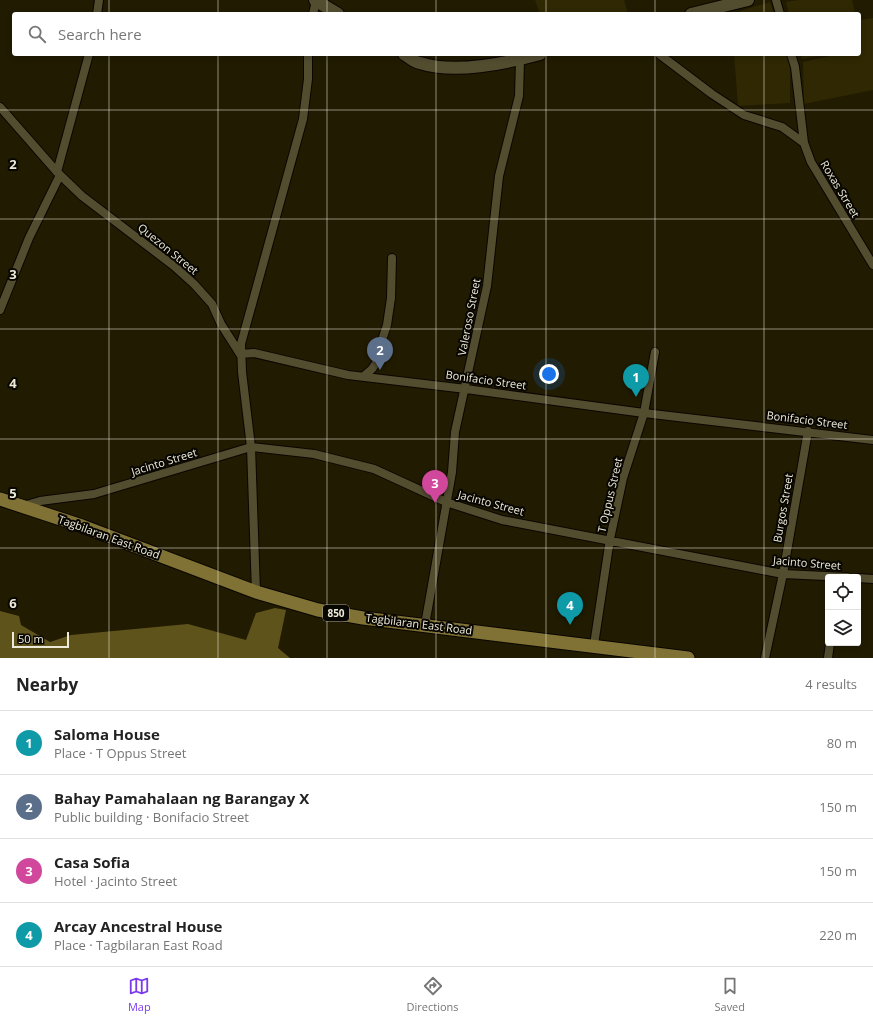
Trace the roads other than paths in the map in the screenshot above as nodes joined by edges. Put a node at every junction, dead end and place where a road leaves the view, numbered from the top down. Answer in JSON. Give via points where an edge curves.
{"nodes":[{"id":1,"x":100,"y":0,"type":"edge"},
{"id":2,"x":315,"y":0,"type":"edge"},
{"id":3,"x":748,"y":0,"type":"edge"},
{"id":4,"x":776,"y":0,"type":"edge"},
{"id":5,"x":97,"y":12,"type":"edge"},
{"id":6,"x":313,"y":12,"type":"edge"},
{"id":7,"x":335,"y":12,"type":"edge"},
{"id":8,"x":699,"y":12,"type":"edge"},
{"id":9,"x":779,"y":12,"type":"edge"},
{"id":10,"x":88,"y":56,"type":"edge"},
{"id":11,"x":308,"y":56,"type":"edge"},
{"id":12,"x":407,"y":56,"type":"edge"},
{"id":13,"x":533,"y":56,"type":"edge"},
{"id":14,"x":661,"y":56,"type":"edge"},
{"id":15,"x":792,"y":56,"type":"edge"},
{"id":16,"x":520,"y":60,"type":"junction"},
{"id":17,"x":0,"y":107,"type":"edge"},
{"id":18,"x":805,"y":146,"type":"junction"},
{"id":19,"x":59,"y":174,"type":"junction"},
{"id":20,"x":392,"y":258,"type":"dead end"},
{"id":21,"x":873,"y":265,"type":"edge"},
{"id":22,"x":0,"y":310,"type":"edge"},
{"id":23,"x":655,"y":352,"type":"dead end"},
{"id":24,"x":240,"y":354,"type":"junction"},
{"id":25,"x":364,"y":376,"type":"junction"},
{"id":26,"x":466,"y":389,"type":"junction"},
{"id":27,"x":644,"y":413,"type":"junction"},
{"id":28,"x":808,"y":431,"type":"junction"},
{"id":29,"x":873,"y":440,"type":"edge"},
{"id":30,"x":251,"y":447,"type":"junction"},
{"id":31,"x":0,"y":499,"type":"edge"},
{"id":32,"x":446,"y":502,"type":"junction"},
{"id":33,"x":23,"y":506,"type":"junction"},
{"id":34,"x":610,"y":539,"type":"junction"},
{"id":35,"x":783,"y":574,"type":"junction"},
{"id":36,"x":825,"y":576,"type":"edge"},
{"id":37,"x":861,"y":578,"type":"edge"},
{"id":38,"x":873,"y":579,"type":"edge"},
{"id":39,"x":256,"y":592,"type":"junction"},
{"id":40,"x":425,"y":625,"type":"junction"},
{"id":41,"x":594,"y":645,"type":"junction"},
{"id":42,"x":830,"y":646,"type":"edge"},
{"id":43,"x":688,"y":658,"type":"edge"},
{"id":44,"x":765,"y":658,"type":"edge"},
{"id":45,"x":828,"y":658,"type":"edge"}],
"edges":[{"from":1,"to":5,"type":"street"},
{"from":2,"to":6,"type":"street"},
{"from":2,"to":7,"type":"main road"},
{"from":3,"to":8,"type":"main road"},
{"from":4,"to":9,"type":"street"},
{"from":10,"to":19,"type":"street"},
{"from":11,"to":24,"type":"street","via":[[303,119]]},
{"from":12,"to":16,"type":"main road","via":[[419,63],[439,67]]},
{"from":13,"to":16,"type":"main road"},
{"from":14,"to":18,"type":"street","via":[[744,115],[782,127]]},
{"from":15,"to":18,"type":"street","name":"Roxas Street"},
{"from":16,"to":26,"type":"street","name":"Valeroso Street","via":[[519,96],[499,176],[487,286]]},
{"from":17,"to":19,"type":"street","name":"Quezon Street"},
{"from":18,"to":21,"type":"street","name":"Roxas Street","via":[[811,162]]},
{"from":19,"to":22,"type":"street","via":[[29,238]]},
{"from":19,"to":24,"type":"street","name":"Quezon Street","via":[[82,196],[194,284],[212,304]]},
{"from":20,"to":25,"type":"street","via":[[387,325],[380,343],[378,360]]},
{"from":23,"to":27,"type":"street","name":"T Oppus Street"},
{"from":24,"to":25,"type":"street","name":"Bonifacio Street","via":[[254,353],[348,375]]},
{"from":24,"to":30,"type":"street","name":"Quezon Street"},
{"from":25,"to":26,"type":"street","name":"Bonifacio Street"},
{"from":26,"to":27,"type":"street","name":"Bonifacio Street"},
{"from":26,"to":32,"type":"street","name":"Valeroso Street","via":[[455,432],[452,472]]},
{"from":27,"to":28,"type":"street","name":"Bonifacio Street"},
{"from":27,"to":34,"type":"street","name":"T Oppus Street","via":[[623,478]]},
{"from":28,"to":29,"type":"street","name":"Bonifacio Street"},
{"from":28,"to":35,"type":"street","name":"Burgos Street"},
{"from":30,"to":32,"type":"street","name":"Jacinto Street","via":[[314,454],[374,469]]},
{"from":30,"to":33,"type":"street","name":"Jacinto Street","via":[[94,494],[40,501]]},
{"from":30,"to":39,"type":"street","name":"Quezon Street"},
{"from":31,"to":33,"type":"main road","name":"Tagbilaran East Road","number":"850"},
{"from":32,"to":34,"type":"street","name":"Jacinto Street","via":[[502,520]]},
{"from":32,"to":40,"type":"street","name":"Valeroso Street"},
{"from":33,"to":39,"type":"main road","name":"Tagbilaran East Road","number":"850"},
{"from":34,"to":35,"type":"street","name":"Jacinto Street"},
{"from":34,"to":41,"type":"street","name":"T Oppus Street"},
{"from":35,"to":36,"type":"street","name":"Jacinto Street"},
{"from":35,"to":44,"type":"street","name":"Burgos Street"},
{"from":37,"to":38,"type":"street"},
{"from":39,"to":40,"type":"main road","name":"Tagbilaran East Road","number":"850","via":[[318,610]]},
{"from":40,"to":41,"type":"main road","name":"Tagbilaran East Road","number":"850"},
{"from":41,"to":43,"type":"main road","name":"Tagbilaran East Road","number":"850"},
{"from":42,"to":45,"type":"street"}]}
